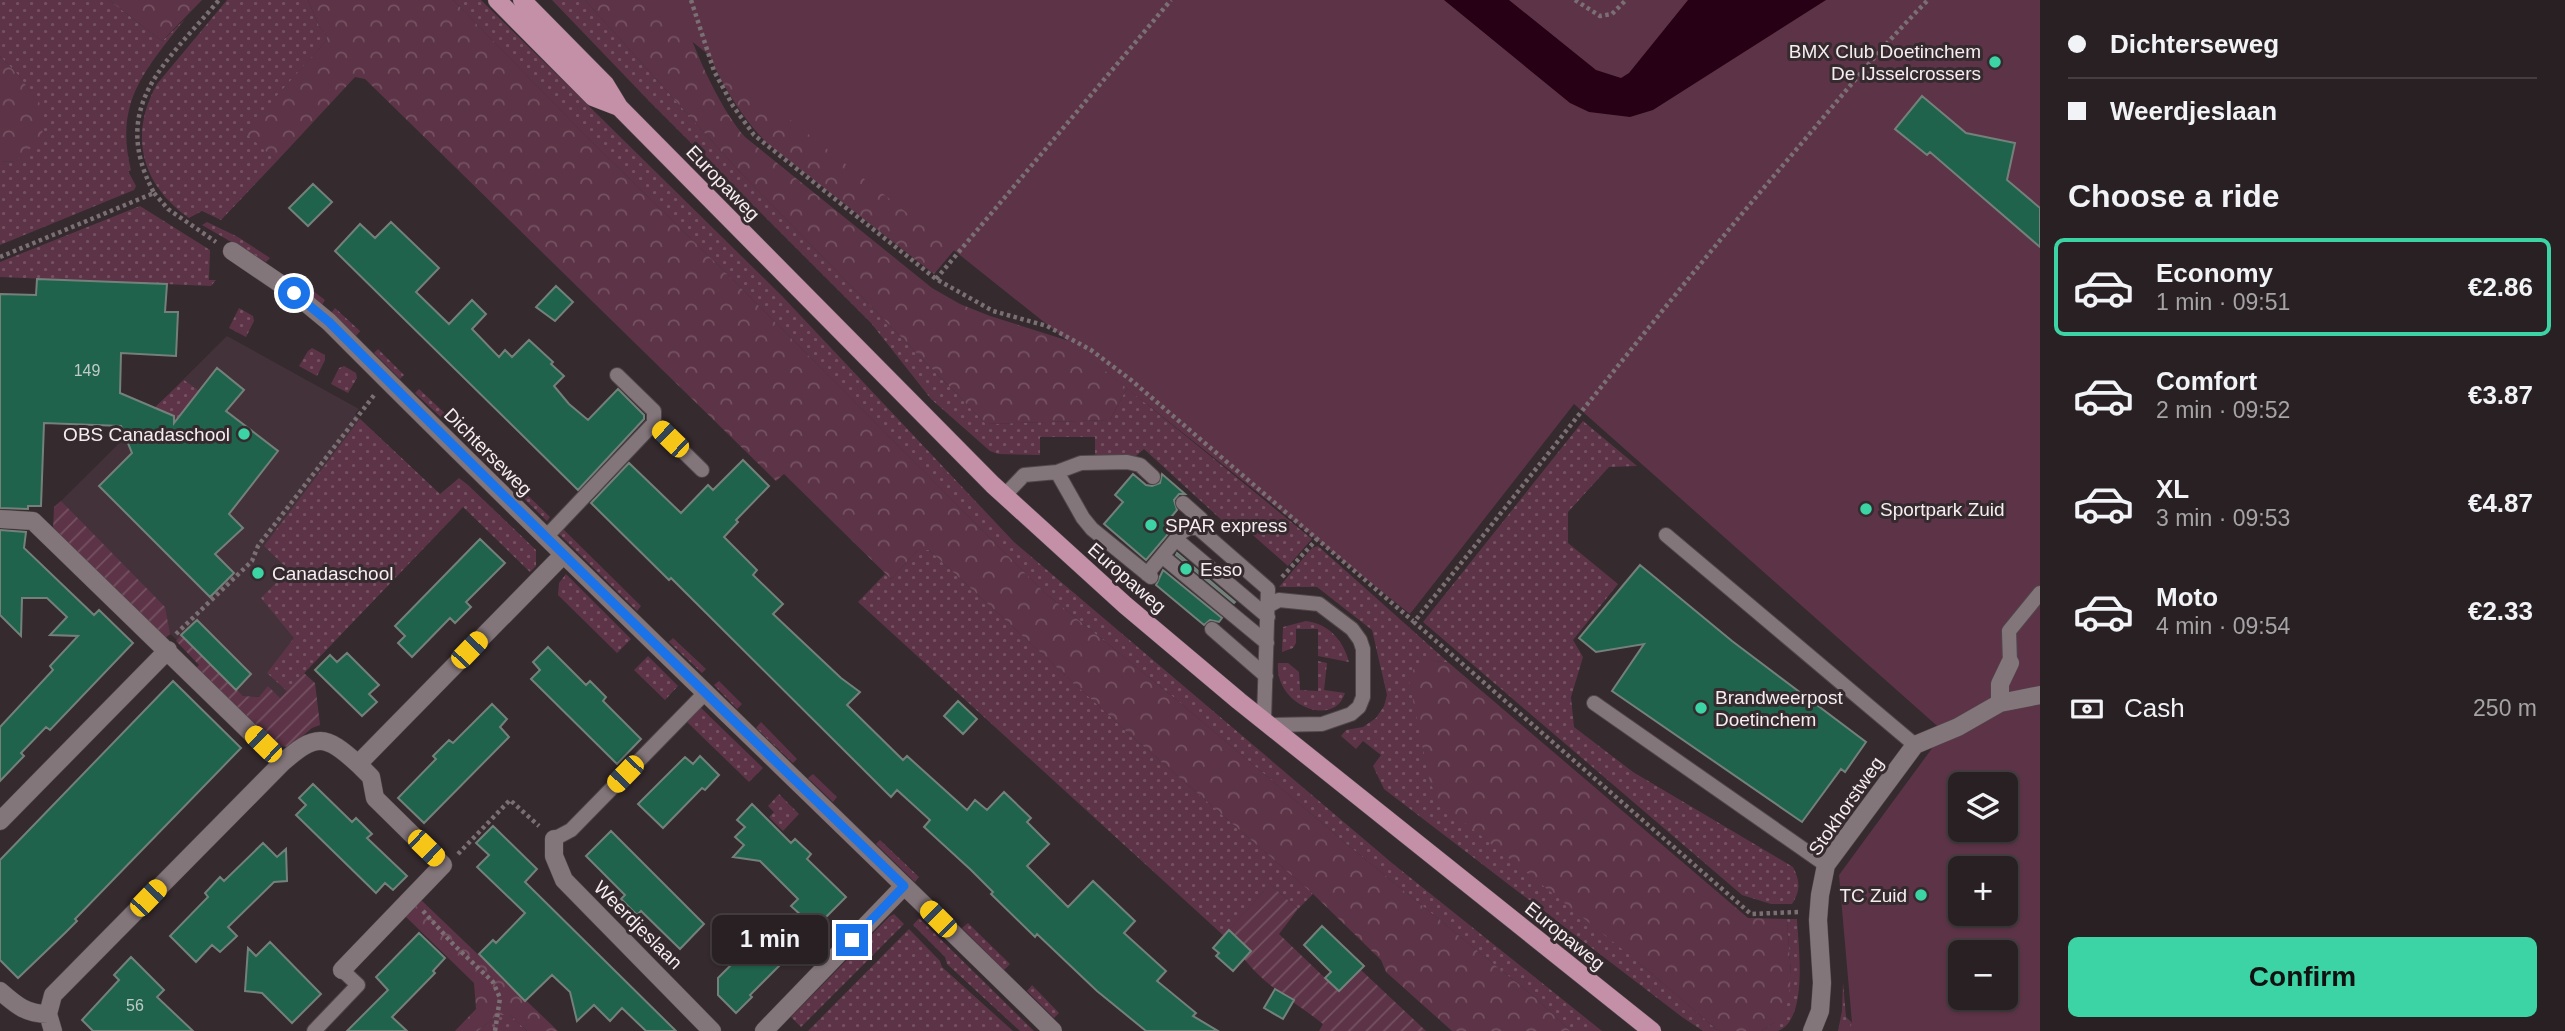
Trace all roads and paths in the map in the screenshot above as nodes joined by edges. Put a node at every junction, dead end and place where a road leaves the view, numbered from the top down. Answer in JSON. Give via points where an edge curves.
{"nodes":[{"id":1,"x":219,"y":0,"type":"edge"},
{"id":2,"x":497,"y":0,"type":"edge"},
{"id":3,"x":522,"y":0,"type":"edge"},
{"id":4,"x":691,"y":0,"type":"edge"},
{"id":5,"x":1171,"y":0,"type":"edge"},
{"id":6,"x":1575,"y":0,"type":"edge"},
{"id":7,"x":1626,"y":0,"type":"edge"},
{"id":8,"x":1928,"y":0,"type":"edge"},
{"id":9,"x":619,"y":107,"type":"junction"},
{"id":10,"x":154,"y":193,"type":"junction"},
{"id":11,"x":232,"y":251,"type":"joint"},
{"id":12,"x":0,"y":257,"type":"edge"},
{"id":13,"x":936,"y":279,"type":"junction"},
{"id":14,"x":617,"y":374,"type":"dead end"},
{"id":15,"x":386,"y":380,"type":"junction"},
{"id":16,"x":654,"y":424,"type":"junction"},
{"id":17,"x":702,"y":470,"type":"dead end"},
{"id":18,"x":1057,"y":472,"type":"junction"},
{"id":19,"x":1153,"y":477,"type":"dead end"},
{"id":20,"x":1004,"y":496,"type":"junction"},
{"id":21,"x":1183,"y":503,"type":"dead end"},
{"id":22,"x":0,"y":519,"type":"edge"},
{"id":23,"x":1206,"y":534,"type":"junction"},
{"id":24,"x":1666,"y":536,"type":"dead end"},
{"id":25,"x":545,"y":538,"type":"junction"},
{"id":26,"x":1176,"y":539,"type":"junction"},
{"id":27,"x":1317,"y":539,"type":"junction"},
{"id":28,"x":562,"y":555,"type":"junction"},
{"id":29,"x":1162,"y":556,"type":"junction"},
{"id":30,"x":1268,"y":589,"type":"junction"},
{"id":31,"x":2040,"y":593,"type":"edge"},
{"id":32,"x":1268,"y":612,"type":"junction"},
{"id":33,"x":1414,"y":622,"type":"junction"},
{"id":34,"x":1212,"y":629,"type":"dead end"},
{"id":35,"x":1267,"y":643,"type":"junction"},
{"id":36,"x":165,"y":648,"type":"junction"},
{"id":37,"x":2010,"y":663,"type":"joint"},
{"id":38,"x":1266,"y":676,"type":"junction"},
{"id":39,"x":706,"y":692,"type":"junction"},
{"id":40,"x":2040,"y":695,"type":"edge"},
{"id":41,"x":1594,"y":703,"type":"dead end"},
{"id":42,"x":2000,"y":703,"type":"junction"},
{"id":43,"x":1267,"y":722,"type":"junction"},
{"id":44,"x":1915,"y":745,"type":"junction"},
{"id":45,"x":282,"y":763,"type":"junction"},
{"id":46,"x":358,"y":764,"type":"junction"},
{"id":47,"x":0,"y":821,"type":"edge"},
{"id":48,"x":554,"y":839,"type":"junction"},
{"id":49,"x":443,"y":865,"type":"junction"},
{"id":50,"x":1826,"y":865,"type":"junction"},
{"id":51,"x":904,"y":886,"type":"junction"},
{"id":52,"x":410,"y":899,"type":"junction"},
{"id":53,"x":1819,"y":908,"type":"junction"},
{"id":54,"x":342,"y":970,"type":"joint"},
{"id":55,"x":0,"y":990,"type":"edge"},
{"id":56,"x":51,"y":1023,"type":"edge"},
{"id":57,"x":314,"y":1031,"type":"edge"},
{"id":58,"x":495,"y":1031,"type":"edge"},
{"id":59,"x":712,"y":1031,"type":"edge"},
{"id":60,"x":764,"y":1031,"type":"edge"},
{"id":61,"x":1053,"y":1031,"type":"edge"},
{"id":62,"x":1652,"y":1031,"type":"edge"},
{"id":63,"x":1812,"y":1031,"type":"edge"}],
"edges":[{"from":1,"to":10,"type":"path","via":[[144,96],[137,138],[141,165]]},
{"from":2,"to":9,"type":"main road","name":"Europaweg","via":[[593,97]]},
{"from":3,"to":9,"type":"main road","name":"Europaweg","via":[[605,84]]},
{"from":4,"to":13,"type":"path","via":[[714,71],[754,135]]},
{"from":5,"to":13,"type":"path"},
{"from":6,"to":7,"type":"path","via":[[1600,16],[1612,15]]},
{"from":8,"to":33,"type":"path","via":[[1889,39],[1700,261]]},
{"from":9,"to":20,"type":"main road","name":"Europaweg"},
{"from":10,"to":11,"type":"path","via":[[185,222]]},
{"from":10,"to":12,"type":"path"},
{"from":11,"to":15,"type":"street","name":"Dichterseweg","via":[[329,322]]},
{"from":13,"to":27,"type":"path","via":[[993,311],[1047,326],[1091,350]]},
{"from":14,"to":16,"type":"lane","via":[[654,411]]},
{"from":15,"to":25,"type":"street","name":"Dichterseweg"},
{"from":15,"to":36,"type":"path","via":[[258,547],[253,561]]},
{"from":16,"to":17,"type":"lane"},
{"from":16,"to":25,"type":"lane"},
{"from":18,"to":19,"type":"lane","via":[[1081,463],[1127,462],[1140,465]]},
{"from":18,"to":20,"type":"lane","via":[[1024,475]]},
{"from":18,"to":29,"type":"lane","via":[[1092,529],[1149,576]]},
{"from":20,"to":43,"type":"main road","name":"Europaweg","via":[[1125,605]]},
{"from":21,"to":23,"type":"lane","via":[[1201,519]]},
{"from":22,"to":36,"type":"street","via":[[33,521]]},
{"from":23,"to":26,"type":"lane","via":[[1189,528]]},
{"from":23,"to":30,"type":"lane"},
{"from":24,"to":44,"type":"lane"},
{"from":25,"to":28,"type":"street","name":"Dichterseweg"},
{"from":26,"to":29,"type":"lane"},
{"from":26,"to":32,"type":"lane"},
{"from":27,"to":30,"type":"path"},
{"from":27,"to":33,"type":"path"},
{"from":28,"to":39,"type":"street","name":"Dichterseweg"},
{"from":28,"to":46,"type":"street"},
{"from":29,"to":35,"type":"lane"},
{"from":30,"to":32,"type":"lane"},
{"from":31,"to":37,"type":"lane","via":[[2009,631]]},
{"from":32,"to":35,"type":"lane"},
{"from":32,"to":43,"type":"lane","via":[[1279,600],[1319,604],[1352,629],[1363,649],[1363,697],[1351,715],[1322,724]]},
{"from":33,"to":53,"type":"path","via":[[1751,914]]},
{"from":34,"to":38,"type":"lane"},
{"from":35,"to":38,"type":"lane"},
{"from":36,"to":45,"type":"street"},
{"from":36,"to":47,"type":"street"},
{"from":37,"to":42,"type":"street","via":[[2000,684]]},
{"from":38,"to":43,"type":"lane"},
{"from":39,"to":48,"type":"lane","via":[[571,830]]},
{"from":39,"to":51,"type":"street","name":"Dichterseweg"},
{"from":40,"to":42,"type":"street","name":"Stokhorstweg"},
{"from":41,"to":50,"type":"lane"},
{"from":42,"to":44,"type":"street","name":"Stokhorstweg"},
{"from":43,"to":62,"type":"main road","name":"Europaweg"},
{"from":44,"to":50,"type":"street","name":"Stokhorstweg"},
{"from":45,"to":46,"type":"street","via":[[302,745],[320,741],[337,745]]},
{"from":45,"to":56,"type":"street","via":[[53,995]]},
{"from":46,"to":49,"type":"street","via":[[371,777],[375,798]]},
{"from":48,"to":49,"type":"path","via":[[510,800]]},
{"from":48,"to":59,"type":"street","name":"Weerdjeslaan","via":[[554,856],[564,880]]},
{"from":49,"to":52,"type":"street"},
{"from":50,"to":53,"type":"street","name":"Stokhorstweg"},
{"from":51,"to":60,"type":"street"},
{"from":51,"to":61,"type":"street","name":"Dichterseweg"},
{"from":52,"to":54,"type":"street"},
{"from":52,"to":58,"type":"path","via":[[494,982],[500,998]]},
{"from":53,"to":63,"type":"street","name":"Stokhorstweg","via":[[1822,983],[1820,1011]]},
{"from":54,"to":57,"type":"lane","via":[[358,985]]},
{"from":55,"to":56,"type":"street","via":[[20,1009]]}]}
